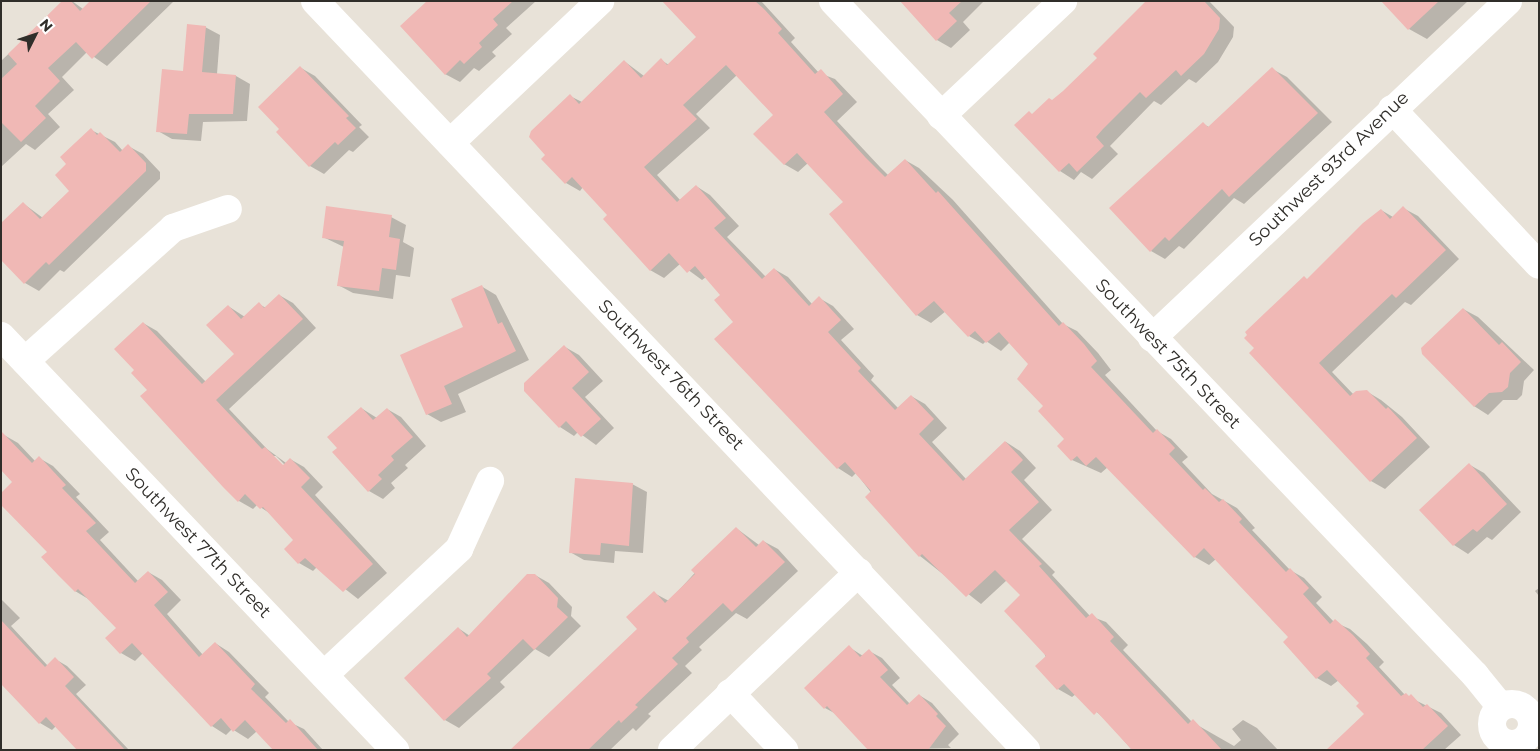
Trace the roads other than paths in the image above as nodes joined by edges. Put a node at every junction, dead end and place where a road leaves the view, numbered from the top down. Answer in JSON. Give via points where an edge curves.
{"nodes":[{"id":1,"x":600,"y":1,"type":"edge"},
{"id":2,"x":833,"y":1,"type":"edge"},
{"id":3,"x":1063,"y":1,"type":"edge"},
{"id":4,"x":1508,"y":1,"type":"edge"},
{"id":5,"x":326,"y":5,"type":"edge"},
{"id":6,"x":1392,"y":109,"type":"junction"},
{"id":7,"x":940,"y":116,"type":"junction"},
{"id":8,"x":450,"y":143,"type":"junction"},
{"id":9,"x":228,"y":209,"type":"dead end"},
{"id":10,"x":1539,"y":265,"type":"edge"},
{"id":11,"x":1,"y":336,"type":"edge"},
{"id":12,"x":1152,"y":338,"type":"junction"},
{"id":13,"x":25,"y":361,"type":"junction"},
{"id":14,"x":490,"y":481,"type":"dead end"},
{"id":15,"x":859,"y":572,"type":"junction"},
{"id":16,"x":324,"y":675,"type":"junction"},
{"id":17,"x":730,"y":693,"type":"junction"},
{"id":18,"x":1501,"y":707,"type":"junction"},
{"id":19,"x":1491,"y":744,"type":"edge"},
{"id":20,"x":1532,"y":744,"type":"edge"},
{"id":21,"x":395,"y":750,"type":"edge"},
{"id":22,"x":672,"y":750,"type":"edge"},
{"id":23,"x":784,"y":750,"type":"edge"},
{"id":24,"x":1026,"y":750,"type":"edge"}],
"edges":[{"from":1,"to":8,"type":"street"},
{"from":2,"to":7,"type":"street","name":"Southwest 75th Street"},
{"from":3,"to":7,"type":"street"},
{"from":4,"to":6,"type":"street","name":"Southwest 93rd Avenue"},
{"from":5,"to":8,"type":"street","name":"Southwest 76th Street"},
{"from":6,"to":10,"type":"street"},
{"from":6,"to":12,"type":"street","name":"Southwest 93rd Avenue"},
{"from":7,"to":12,"type":"street","name":"Southwest 75th Street"},
{"from":8,"to":15,"type":"street","name":"Southwest 76th Street"},
{"from":9,"to":13,"type":"street","via":[[173,228]]},
{"from":11,"to":13,"type":"street","name":"Southwest 77th Street"},
{"from":12,"to":18,"type":"street","name":"Southwest 75th Street","via":[[1475,675]]},
{"from":13,"to":16,"type":"street","name":"Southwest 77th Street"},
{"from":14,"to":16,"type":"street","via":[[459,549]]},
{"from":15,"to":17,"type":"street"},
{"from":15,"to":24,"type":"street","name":"Southwest 76th Street"},
{"from":16,"to":21,"type":"street","name":"Southwest 77th Street"},
{"from":17,"to":22,"type":"street"},
{"from":17,"to":23,"type":"street"},
{"from":18,"to":19,"type":"street","via":[[1492,725]]},
{"from":18,"to":20,"type":"street","via":[[1514,704],[1526,710],[1532,727]]},
{"from":19,"to":20,"type":"street"}]}
